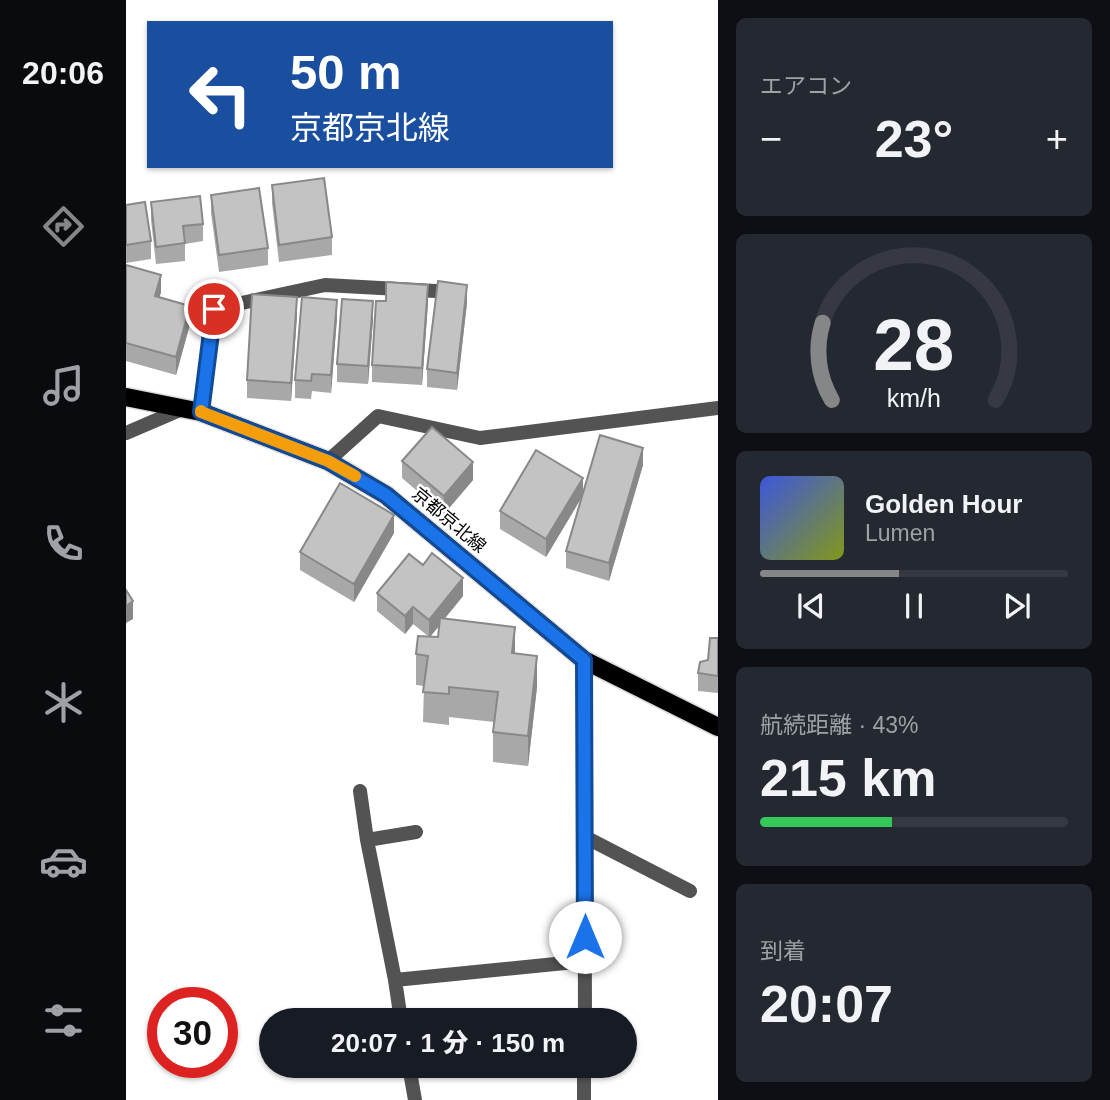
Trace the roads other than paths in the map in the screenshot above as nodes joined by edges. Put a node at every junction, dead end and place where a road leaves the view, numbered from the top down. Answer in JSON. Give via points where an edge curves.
{"nodes":[{"id":1,"x":463,"y":293,"type":"edge"},
{"id":2,"x":126,"y":397,"type":"edge"},
{"id":3,"x":718,"y":408,"type":"edge"},
{"id":4,"x":182,"y":409,"type":"junction"},
{"id":5,"x":201,"y":412,"type":"junction"},
{"id":6,"x":126,"y":433,"type":"edge"},
{"id":7,"x":328,"y":461,"type":"junction"},
{"id":8,"x":584,"y":660,"type":"junction"},
{"id":9,"x":718,"y":727,"type":"edge"},
{"id":10,"x":360,"y":791,"type":"dead end"},
{"id":11,"x":416,"y":832,"type":"dead end"},
{"id":12,"x":585,"y":838,"type":"junction"},
{"id":13,"x":367,"y":840,"type":"junction"},
{"id":14,"x":690,"y":891,"type":"dead end"},
{"id":15,"x":585,"y":961,"type":"junction"},
{"id":16,"x":395,"y":980,"type":"junction"},
{"id":17,"x":399,"y":1008,"type":"edge"},
{"id":18,"x":585,"y":1008,"type":"edge"},
{"id":19,"x":411,"y":1078,"type":"edge"},
{"id":20,"x":584,"y":1078,"type":"edge"},
{"id":21,"x":415,"y":1100,"type":"edge"},
{"id":22,"x":584,"y":1100,"type":"edge"}],
"edges":[{"from":1,"to":5,"type":"street","via":[[325,285],[214,309]]},
{"from":2,"to":4,"type":"main road","name":"京都京北線"},
{"from":3,"to":7,"type":"street","via":[[480,438],[377,416]]},
{"from":4,"to":5,"type":"main road","name":"京都京北線"},
{"from":4,"to":6,"type":"street"},
{"from":5,"to":7,"type":"main road","name":"京都京北線"},
{"from":7,"to":8,"type":"main road","name":"京都京北線","via":[[386,495]]},
{"from":8,"to":9,"type":"main road","name":"京都京北線"},
{"from":8,"to":12,"type":"street"},
{"from":10,"to":13,"type":"street"},
{"from":11,"to":13,"type":"street"},
{"from":12,"to":14,"type":"street"},
{"from":12,"to":15,"type":"street"},
{"from":13,"to":16,"type":"street"},
{"from":15,"to":16,"type":"street"},
{"from":15,"to":18,"type":"street"},
{"from":16,"to":17,"type":"street"},
{"from":19,"to":21,"type":"street"},
{"from":20,"to":22,"type":"street"}]}
